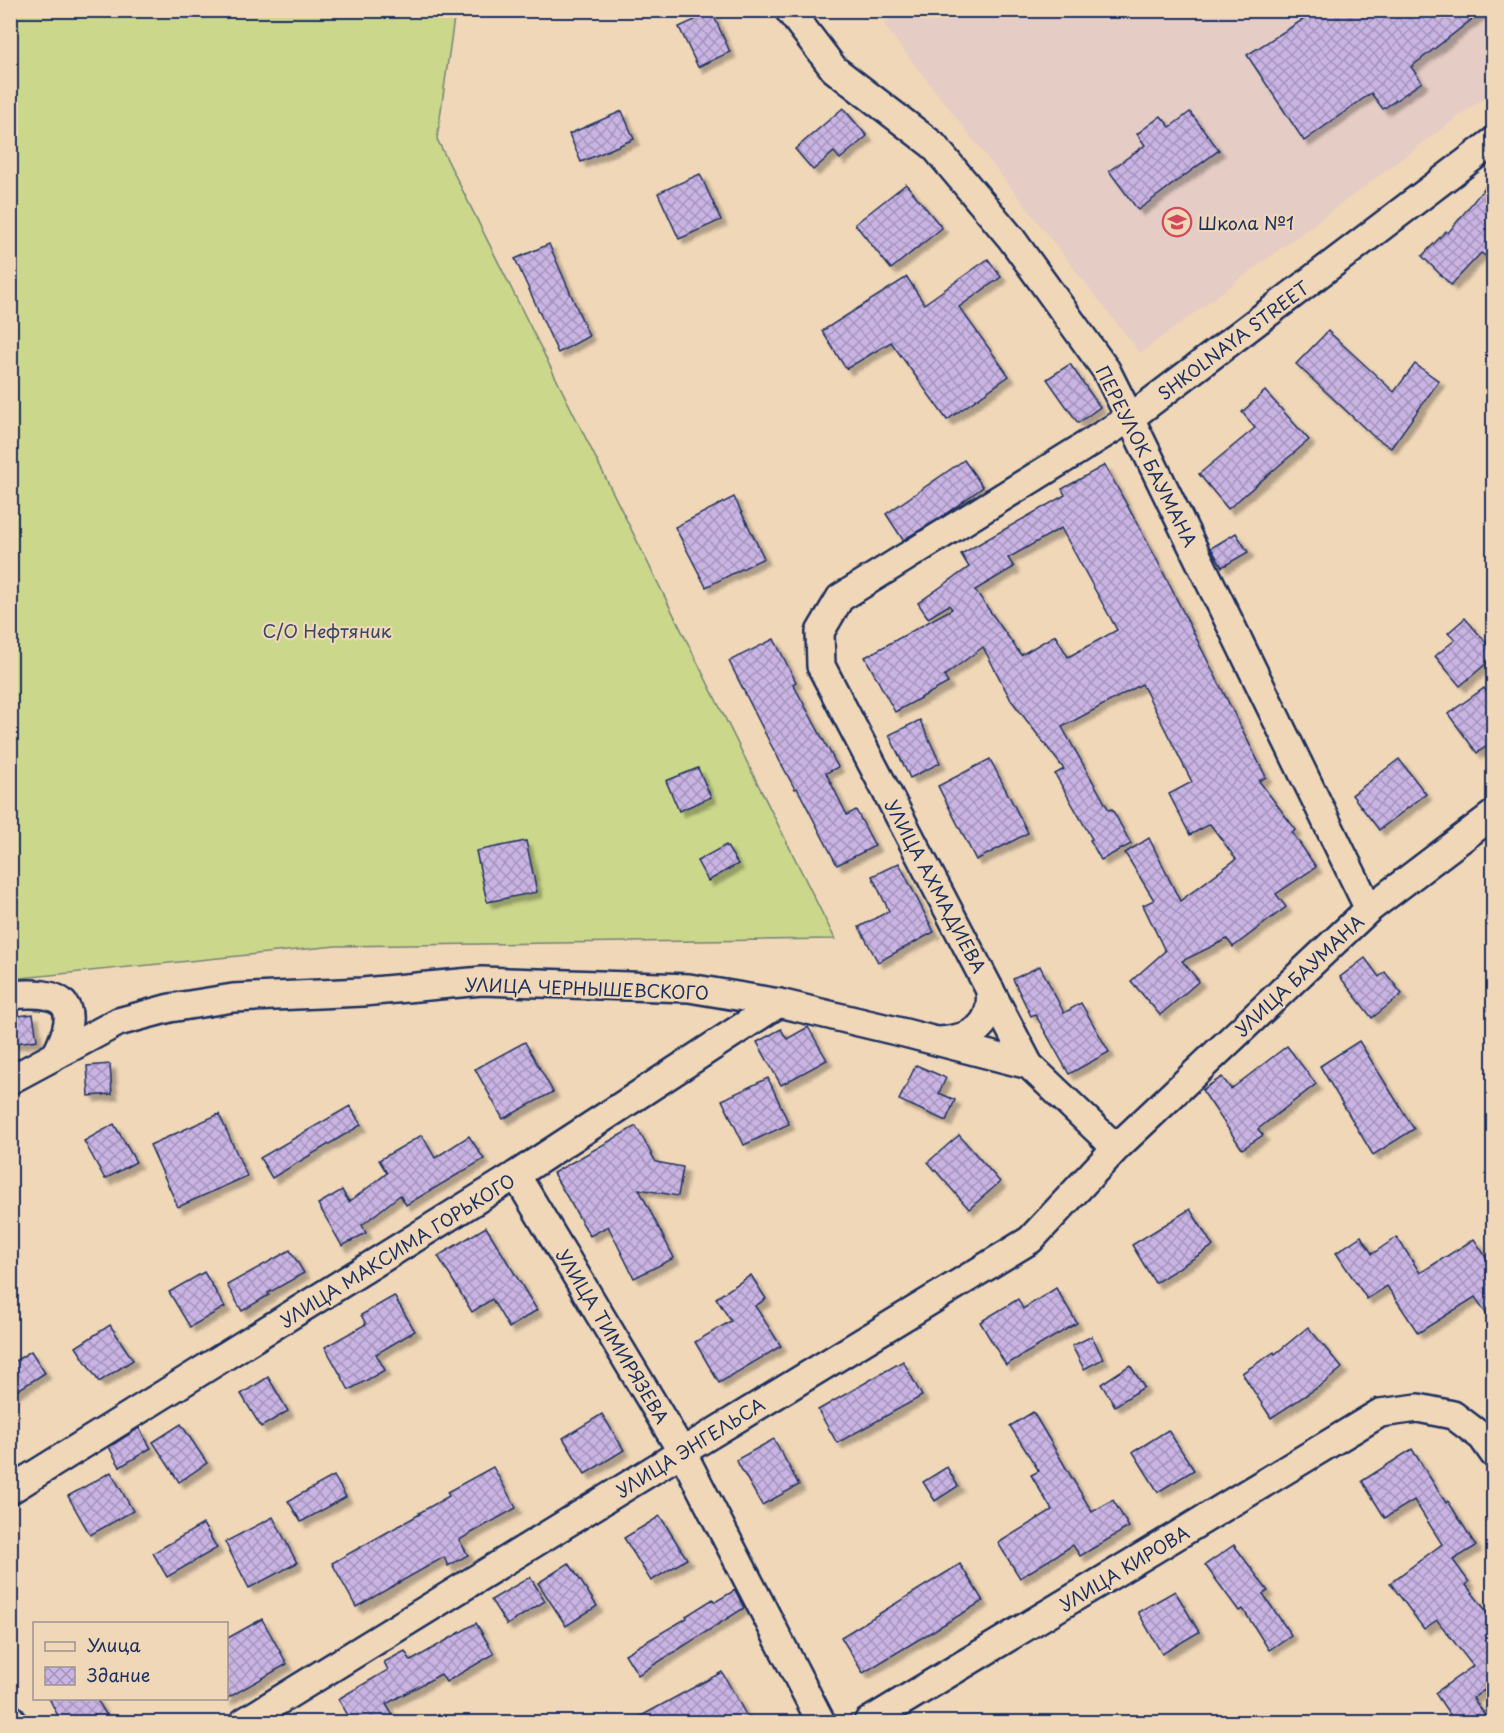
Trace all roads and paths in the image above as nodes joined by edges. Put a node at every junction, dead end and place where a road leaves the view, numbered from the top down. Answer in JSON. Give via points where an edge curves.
{"nodes":[{"id":1,"x":789,"y":10,"type":"edge"},
{"id":2,"x":1494,"y":141,"type":"edge"},
{"id":3,"x":1130,"y":418,"type":"junction"},
{"id":4,"x":840,"y":598,"type":"joint"},
{"id":5,"x":1494,"y":814,"type":"edge"},
{"id":6,"x":1369,"y":909,"type":"junction"},
{"id":7,"x":990,"y":990,"type":"junction"},
{"id":8,"x":10,"y":995,"type":"edge"},
{"id":9,"x":779,"y":1004,"type":"junction"},
{"id":10,"x":936,"y":1041,"type":"junction"},
{"id":11,"x":56,"y":1055,"type":"junction"},
{"id":12,"x":1029,"y":1065,"type":"junction"},
{"id":13,"x":10,"y":1080,"type":"edge"},
{"id":14,"x":1116,"y":1148,"type":"junction"},
{"id":15,"x":516,"y":1175,"type":"junction"},
{"id":16,"x":682,"y":1452,"type":"junction"},
{"id":17,"x":1494,"y":1454,"type":"edge"},
{"id":18,"x":10,"y":1490,"type":"edge"},
{"id":19,"x":10,"y":1718,"type":"edge"},
{"id":20,"x":13,"y":1722,"type":"edge"},
{"id":21,"x":244,"y":1722,"type":"edge"},
{"id":22,"x":821,"y":1722,"type":"edge"},
{"id":23,"x":868,"y":1722,"type":"edge"}],
"edges":[{"from":1,"to":3,"type":"street","name":"ПЕРЕУЛОК БАУМАНА","via":[[834,69],[940,153],[1011,238],[1106,370]]},
{"from":2,"to":3,"type":"street","name":"SHKOLNAYA STREET"},
{"from":3,"to":4,"type":"street","name":"SHKOLNAYA STREET"},
{"from":3,"to":6,"type":"street","name":"ПЕРЕУЛОК БАУМАНА"},
{"from":4,"to":7,"type":"street","name":"УЛИЦА АХМАДИЕВА","via":[[820,632],[821,666]]},
{"from":5,"to":6,"type":"street","name":"УЛИЦА БАУМАНА"},
{"from":6,"to":14,"type":"street","name":"УЛИЦА БАУМАНА"},
{"from":7,"to":10,"type":"street","via":[[990,1014],[982,1026],[969,1035]]},
{"from":7,"to":12,"type":"street","name":"УЛИЦА АХМАДИЕВА"},
{"from":8,"to":11,"type":"street","via":[[42,993],[57,997],[67,1007],[65,1037]]},
{"from":9,"to":10,"type":"street","name":"УЛИЦА ЧЕРНЫШЕВСКОГО"},
{"from":9,"to":11,"type":"street","name":"УЛИЦА ЧЕРНЫШЕВСКОГО","via":[[689,988],[482,981],[233,998],[170,1008],[118,1022]]},
{"from":9,"to":15,"type":"street","name":"УЛИЦА МАКСИМА ГОРЬКОГО"},
{"from":10,"to":12,"type":"street","name":"УЛИЦА ЧЕРНЫШЕВСКОГО"},
{"from":11,"to":13,"type":"street","name":"УЛИЦА ЧЕРНЫШЕВСКОГО"},
{"from":12,"to":14,"type":"street","name":"УЛИЦА АХМАДИЕВА"},
{"from":14,"to":16,"type":"street","name":"УЛИЦА ЭНГЕЛЬСА","via":[[1030,1240]]},
{"from":15,"to":16,"type":"street","name":"УЛИЦА ТИМИРЯЗЕВА"},
{"from":15,"to":18,"type":"street","name":"УЛИЦА МАКСИМА ГОРЬКОГО"},
{"from":16,"to":21,"type":"street","name":"УЛИЦА ЭНГЕЛЬСА"},
{"from":16,"to":22,"type":"street","name":"УЛИЦА ТИМИРЯЗЕВА"},
{"from":17,"to":23,"type":"street","name":"УЛИЦА КИРОВА","via":[[1482,1437],[1453,1415],[1418,1407],[1380,1413]]},
{"from":19,"to":20,"type":"street"}]}
